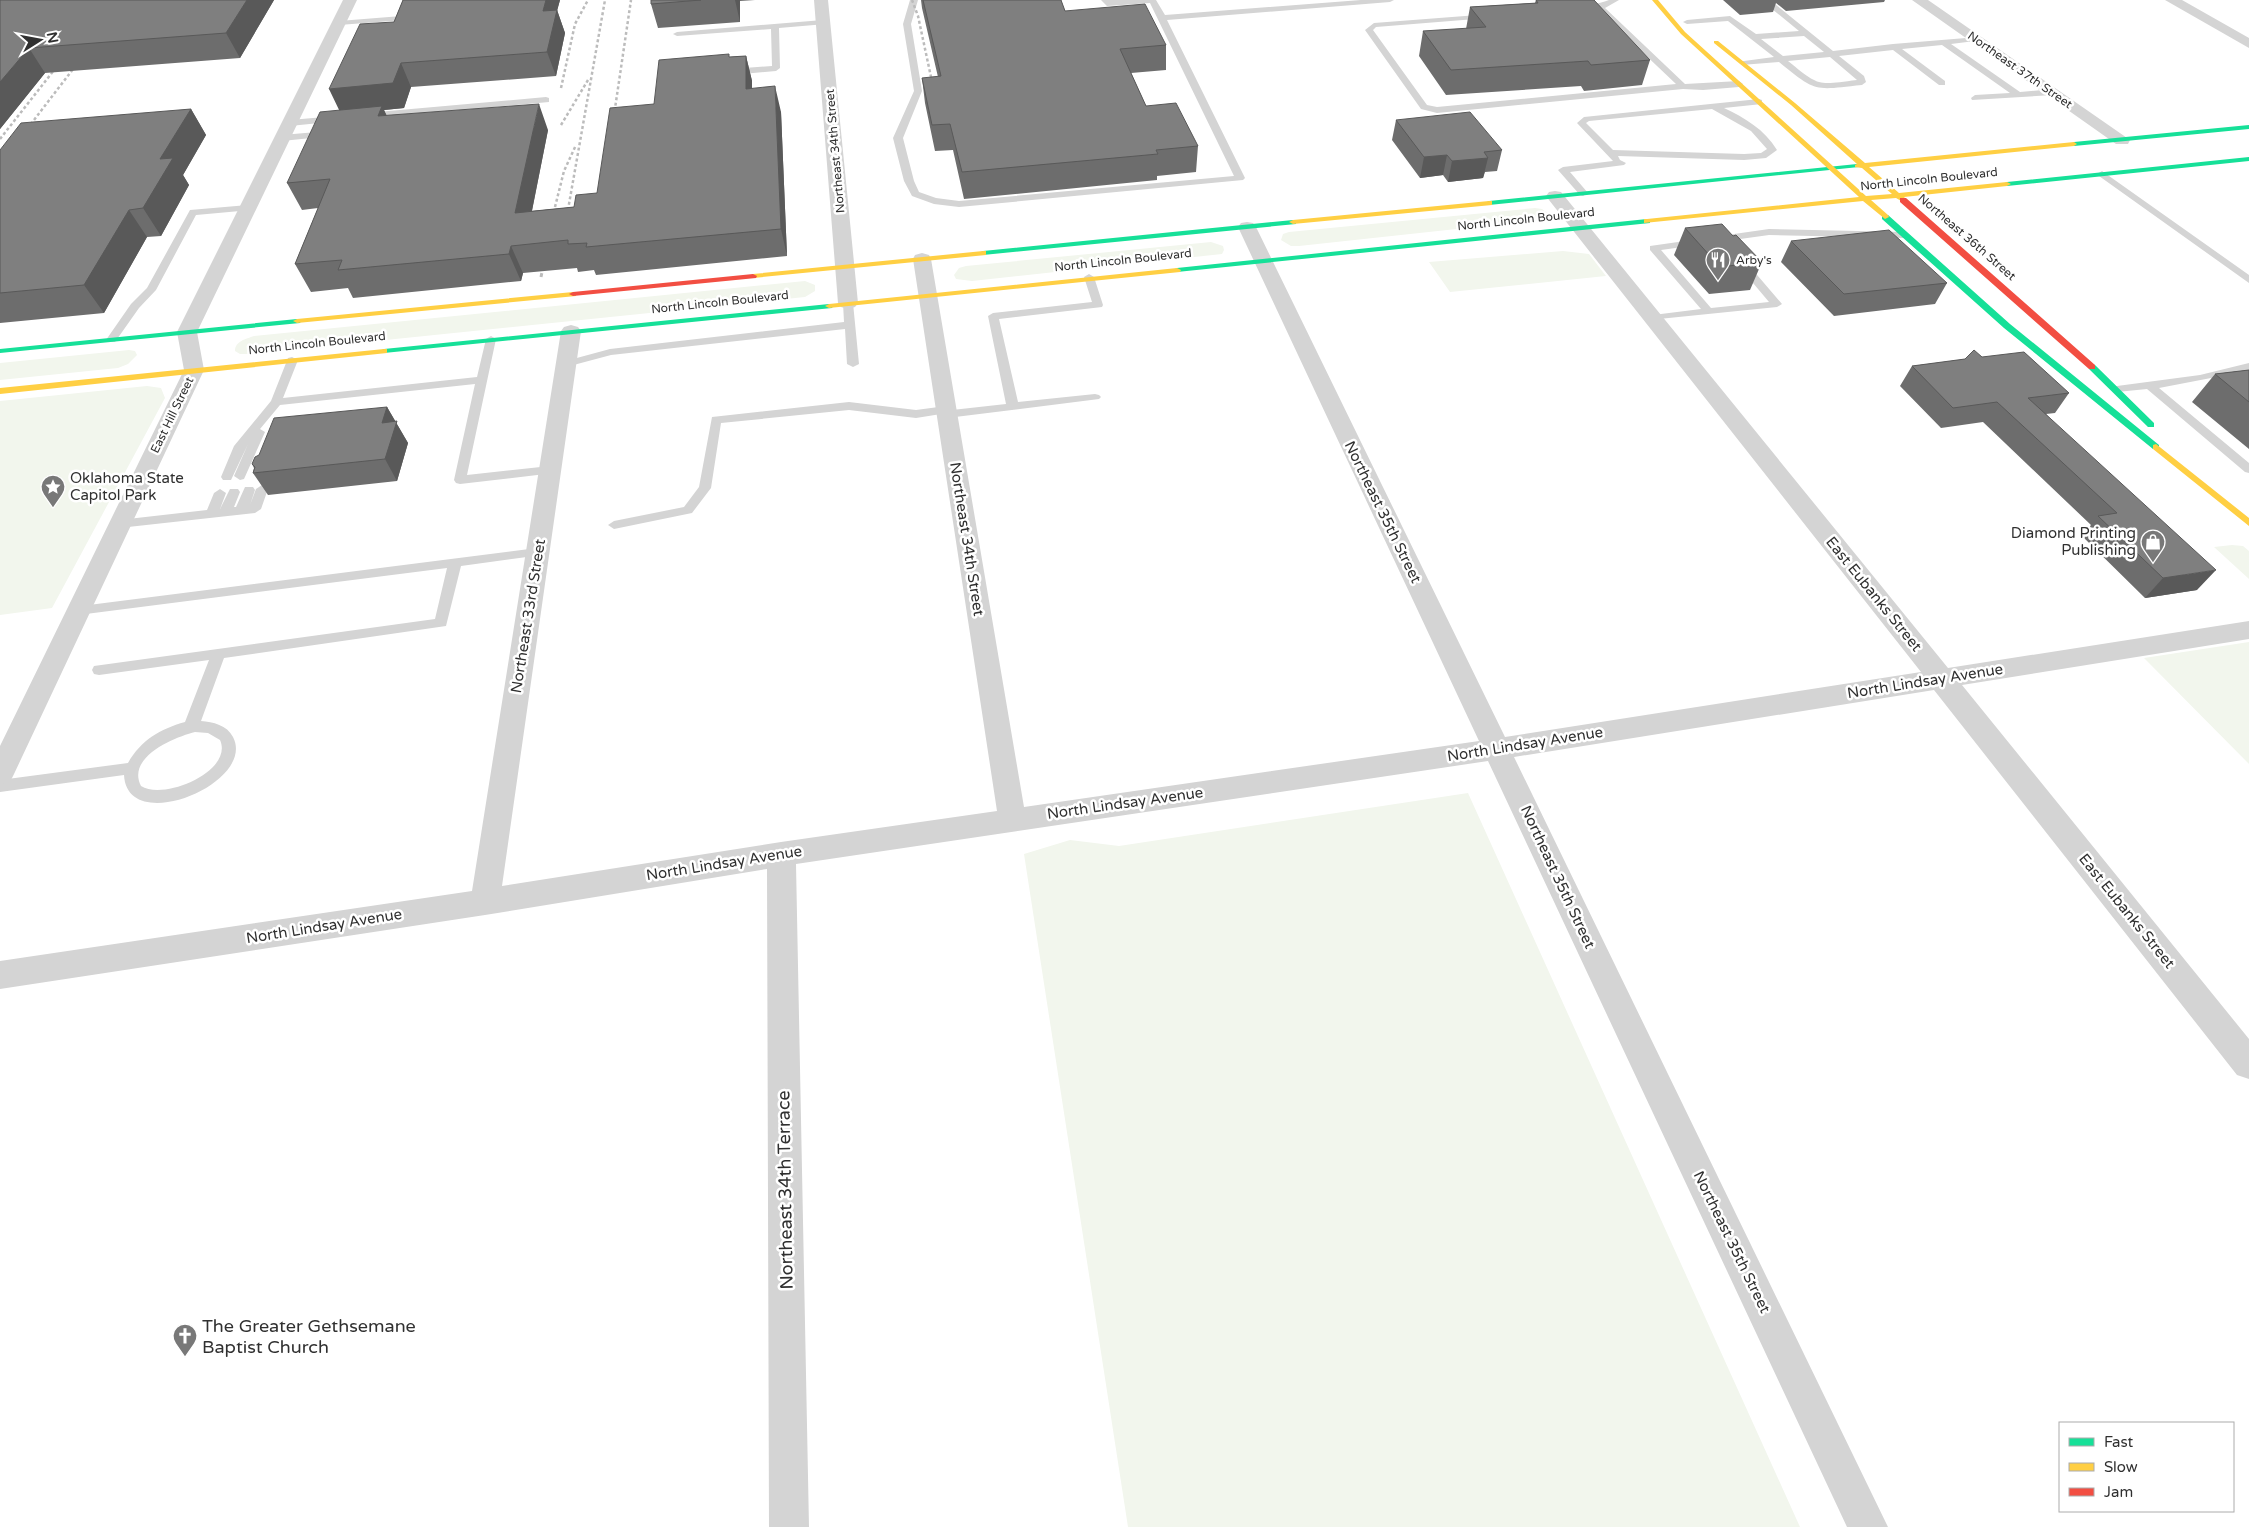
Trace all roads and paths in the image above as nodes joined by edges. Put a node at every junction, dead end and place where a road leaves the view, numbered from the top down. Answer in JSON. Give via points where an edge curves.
{"nodes":[{"id":1,"x":350,"y":0,"type":"edge"},
{"id":2,"x":821,"y":0,"type":"edge"},
{"id":3,"x":1105,"y":0,"type":"edge"},
{"id":4,"x":1390,"y":0,"type":"edge"},
{"id":5,"x":1615,"y":0,"type":"edge"},
{"id":6,"x":1765,"y":0,"type":"edge"},
{"id":7,"x":1919,"y":0,"type":"edge"},
{"id":8,"x":2172,"y":0,"type":"edge"},
{"id":9,"x":916,"y":1,"type":"edge"},
{"id":10,"x":1659,"y":4,"type":"edge"},
{"id":11,"x":1600,"y":7,"type":"junction"},
{"id":12,"x":1570,"y":9,"type":"edge"},
{"id":13,"x":1501,"y":15,"type":"edge"},
{"id":14,"x":421,"y":17,"type":"edge"},
{"id":15,"x":1162,"y":18,"type":"junction"},
{"id":16,"x":823,"y":22,"type":"junction"},
{"id":17,"x":1687,"y":22,"type":"junction"},
{"id":18,"x":339,"y":23,"type":"junction"},
{"id":19,"x":775,"y":27,"type":"junction"},
{"id":20,"x":1808,"y":33,"type":"junction"},
{"id":21,"x":677,"y":34,"type":"edge"},
{"id":22,"x":1754,"y":37,"type":"junction"},
{"id":23,"x":1975,"y":38,"type":"junction"},
{"id":24,"x":1943,"y":42,"type":"junction"},
{"id":25,"x":2249,"y":44,"type":"edge"},
{"id":26,"x":1893,"y":46,"type":"junction"},
{"id":27,"x":1832,"y":53,"type":"junction"},
{"id":28,"x":1781,"y":58,"type":"junction"},
{"id":29,"x":1744,"y":63,"type":"junction"},
{"id":30,"x":720,"y":72,"type":"edge"},
{"id":31,"x":1942,"y":83,"type":"dead end"},
{"id":32,"x":1738,"y":84,"type":"junction"},
{"id":33,"x":1683,"y":86,"type":"junction"},
{"id":34,"x":2053,"y":92,"type":"junction"},
{"id":35,"x":2019,"y":95,"type":"junction"},
{"id":36,"x":1975,"y":98,"type":"dead end"},
{"id":37,"x":546,"y":100,"type":"dead end"},
{"id":38,"x":1758,"y":102,"type":"junction"},
{"id":39,"x":1712,"y":106,"type":"junction"},
{"id":40,"x":357,"y":117,"type":"edge"},
{"id":41,"x":348,"y":118,"type":"edge"},
{"id":42,"x":2249,"y":127,"type":"edge"},
{"id":43,"x":286,"y":131,"type":"junction"},
{"id":44,"x":339,"y":133,"type":"edge"},
{"id":45,"x":2122,"y":140,"type":"junction"},
{"id":46,"x":1610,"y":153,"type":"junction"},
{"id":47,"x":2249,"y":159,"type":"edge"},
{"id":48,"x":1863,"y":165,"type":"junction"},
{"id":49,"x":1832,"y":168,"type":"junction"},
{"id":50,"x":2102,"y":174,"type":"junction"},
{"id":51,"x":1583,"y":193,"type":"junction"},
{"id":52,"x":1555,"y":196,"type":"junction"},
{"id":53,"x":1898,"y":196,"type":"junction"},
{"id":54,"x":1865,"y":200,"type":"junction"},
{"id":55,"x":248,"y":208,"type":"junction"},
{"id":56,"x":1247,"y":227,"type":"junction"},
{"id":57,"x":1580,"y":227,"type":"junction"},
{"id":58,"x":1904,"y":235,"type":"junction"},
{"id":59,"x":1726,"y":246,"type":"junction"},
{"id":60,"x":922,"y":259,"type":"junction"},
{"id":61,"x":1261,"y":260,"type":"junction"},
{"id":62,"x":846,"y":267,"type":"junction"},
{"id":63,"x":1089,"y":278,"type":"junction"},
{"id":64,"x":2249,"y":280,"type":"edge"},
{"id":65,"x":928,"y":294,"type":"junction"},
{"id":66,"x":848,"y":303,"type":"junction"},
{"id":67,"x":1709,"y":312,"type":"junction"},
{"id":68,"x":1653,"y":318,"type":"junction"},
{"id":69,"x":850,"y":325,"type":"junction"},
{"id":70,"x":571,"y":331,"type":"junction"},
{"id":71,"x":187,"y":332,"type":"junction"},
{"id":72,"x":491,"y":339,"type":"junction"},
{"id":73,"x":111,"y":340,"type":"junction"},
{"id":74,"x":0,"y":351,"type":"edge"},
{"id":75,"x":292,"y":360,"type":"junction"},
{"id":76,"x":566,"y":364,"type":"junction"},
{"id":77,"x":853,"y":364,"type":"dead end"},
{"id":78,"x":2249,"y":366,"type":"edge"},
{"id":79,"x":194,"y":370,"type":"junction"},
{"id":80,"x":482,"y":380,"type":"junction"},
{"id":81,"x":2150,"y":386,"type":"junction"},
{"id":82,"x":2117,"y":389,"type":"junction"},
{"id":83,"x":0,"y":390,"type":"edge"},
{"id":84,"x":1095,"y":397,"type":"dead end"},
{"id":85,"x":2166,"y":400,"type":"junction"},
{"id":86,"x":276,"y":402,"type":"junction"},
{"id":87,"x":1013,"y":407,"type":"junction"},
{"id":88,"x":947,"y":412,"type":"junction"},
{"id":89,"x":2200,"y":417,"type":"dead end"},
{"id":90,"x":278,"y":422,"type":"edge"},
{"id":91,"x":2224,"y":437,"type":"dead end"},
{"id":92,"x":268,"y":444,"type":"edge"},
{"id":93,"x":2238,"y":460,"type":"junction"},
{"id":94,"x":550,"y":470,"type":"junction"},
{"id":95,"x":2249,"y":470,"type":"edge"},
{"id":96,"x":240,"y":476,"type":"dead end"},
{"id":97,"x":227,"y":477,"type":"dead end"},
{"id":98,"x":256,"y":490,"type":"edge"},
{"id":99,"x":234,"y":492,"type":"dead end"},
{"id":100,"x":220,"y":494,"type":"dead end"},
{"id":101,"x":2235,"y":510,"type":"junction"},
{"id":102,"x":226,"y":512,"type":"junction"},
{"id":103,"x":212,"y":514,"type":"junction"},
{"id":104,"x":2249,"y":523,"type":"edge"},
{"id":105,"x":119,"y":524,"type":"junction"},
{"id":106,"x":614,"y":525,"type":"dead end"},
{"id":107,"x":537,"y":552,"type":"junction"},
{"id":108,"x":455,"y":563,"type":"junction"},
{"id":109,"x":78,"y":610,"type":"junction"},
{"id":110,"x":2249,"y":630,"type":"edge"},
{"id":111,"x":218,"y":654,"type":"junction"},
{"id":112,"x":99,"y":670,"type":"dead end"},
{"id":113,"x":1942,"y":679,"type":"junction"},
{"id":114,"x":191,"y":727,"type":"junction"},
{"id":115,"x":1497,"y":749,"type":"junction"},
{"id":116,"x":132,"y":768,"type":"junction"},
{"id":117,"x":0,"y":774,"type":"edge"},
{"id":118,"x":0,"y":786,"type":"edge"},
{"id":119,"x":1012,"y":819,"type":"junction"},
{"id":120,"x":781,"y":854,"type":"junction"},
{"id":121,"x":485,"y":902,"type":"junction"},
{"id":122,"x":0,"y":975,"type":"edge"},
{"id":123,"x":2249,"y":1064,"type":"edge"},
{"id":124,"x":789,"y":1527,"type":"edge"},
{"id":125,"x":1868,"y":1527,"type":"edge"}],
"edges":[{"from":1,"to":18,"type":"street"},
{"from":2,"to":16,"type":"street","name":"Northeast 34th Street"},
{"from":3,"to":15,"type":"lane","via":[[1107,4],[1153,1]]},
{"from":4,"to":15,"type":"lane"},
{"from":5,"to":11,"type":"lane"},
{"from":6,"to":20,"type":"lane"},
{"from":7,"to":23,"type":"street","name":"Northeast 37th Street"},
{"from":8,"to":25,"type":"street"},
{"from":9,"to":15,"type":"lane","via":[[907,24],[918,91],[898,138],[915,194],[934,201],[959,204],[1240,178]]},
{"from":10,"to":17,"type":"main road","name":"Northeast 36th Street"},
{"from":10,"to":32,"type":"main road","name":"Northeast 36th Street","via":[[1683,33]]},
{"from":11,"to":12,"type":"lane"},
{"from":11,"to":33,"type":"lane"},
{"from":13,"to":33,"type":"lane","via":[[1374,26],[1369,30],[1424,107],[1437,110]]},
{"from":14,"to":18,"type":"lane"},
{"from":16,"to":19,"type":"lane"},
{"from":16,"to":62,"type":"street","name":"Northeast 34th Street"},
{"from":17,"to":22,"type":"lane","via":[[1730,18]]},
{"from":17,"to":29,"type":"main road","name":"Northeast 36th Street"},
{"from":18,"to":43,"type":"street"},
{"from":19,"to":21,"type":"lane"},
{"from":19,"to":30,"type":"lane","via":[[776,68]]},
{"from":20,"to":22,"type":"lane"},
{"from":20,"to":27,"type":"lane"},
{"from":22,"to":28,"type":"lane"},
{"from":23,"to":24,"type":"lane"},
{"from":23,"to":34,"type":"street","name":"Northeast 37th Street"},
{"from":24,"to":26,"type":"lane"},
{"from":24,"to":35,"type":"lane"},
{"from":26,"to":27,"type":"lane"},
{"from":26,"to":31,"type":"lane"},
{"from":27,"to":28,"type":"lane"},
{"from":27,"to":28,"type":"lane","via":[[1862,82],[1821,87],[1809,82]]},
{"from":28,"to":29,"type":"lane"},
{"from":29,"to":48,"type":"main road","name":"Northeast 36th Street"},
{"from":32,"to":33,"type":"lane"},
{"from":32,"to":38,"type":"main road","name":"Northeast 36th Street"},
{"from":34,"to":35,"type":"lane"},
{"from":34,"to":45,"type":"street","name":"Northeast 37th Street"},
{"from":35,"to":36,"type":"lane"},
{"from":37,"to":40,"type":"lane"},
{"from":38,"to":39,"type":"lane"},
{"from":38,"to":49,"type":"main road","name":"Northeast 36th Street"},
{"from":39,"to":46,"type":"lane","via":[[1587,119],[1581,123]]},
{"from":39,"to":46,"type":"lane","via":[[1755,130],[1772,150],[1763,156],[1744,157]]},
{"from":41,"to":43,"type":"lane"},
{"from":42,"to":45,"type":"main road","name":"North Lincoln Boulevard"},
{"from":43,"to":44,"type":"lane"},
{"from":43,"to":55,"type":"street"},
{"from":45,"to":48,"type":"main road","name":"North Lincoln Boulevard"},
{"from":46,"to":51,"type":"lane","via":[[1621,163],[1564,170]]},
{"from":47,"to":50,"type":"main road","name":"North Lincoln Boulevard"},
{"from":48,"to":49,"type":"main road","name":"North Lincoln Boulevard"},
{"from":48,"to":53,"type":"main road","name":"Northeast 36th Street"},
{"from":49,"to":51,"type":"main road","name":"North Lincoln Boulevard"},
{"from":49,"to":54,"type":"main road","name":"Northeast 36th Street"},
{"from":50,"to":53,"type":"main road","name":"North Lincoln Boulevard"},
{"from":50,"to":64,"type":"lane"},
{"from":51,"to":52,"type":"main road","name":"North Lincoln Boulevard"},
{"from":52,"to":56,"type":"main road","name":"North Lincoln Boulevard"},
{"from":52,"to":57,"type":"street","name":"East Eubanks Street"},
{"from":53,"to":54,"type":"main road","name":"North Lincoln Boulevard"},
{"from":53,"to":82,"type":"main road","name":"Northeast 36th Street"},
{"from":54,"to":57,"type":"main road","name":"North Lincoln Boulevard"},
{"from":54,"to":58,"type":"main road","name":"Northeast 36th Street"},
{"from":55,"to":71,"type":"street"},
{"from":55,"to":73,"type":"lane","via":[[193,212],[151,290]]},
{"from":56,"to":60,"type":"main road","name":"North Lincoln Boulevard"},
{"from":56,"to":61,"type":"street","name":"Northeast 35th Street"},
{"from":57,"to":61,"type":"main road","name":"North Lincoln Boulevard"},
{"from":57,"to":68,"type":"street","name":"East Eubanks Street"},
{"from":58,"to":59,"type":"lane","via":[[1769,232]]},
{"from":58,"to":101,"type":"main road","name":"Northeast 36th Street","via":[[2007,326]]},
{"from":59,"to":67,"type":"lane","via":[[1777,304]]},
{"from":59,"to":67,"type":"lane","via":[[1654,248]]},
{"from":60,"to":62,"type":"main road","name":"North Lincoln Boulevard"},
{"from":60,"to":65,"type":"street","name":"Northeast 34th Street"},
{"from":61,"to":63,"type":"main road","name":"North Lincoln Boulevard"},
{"from":61,"to":115,"type":"street","name":"Northeast 35th Street"},
{"from":62,"to":66,"type":"street","name":"Northeast 34th Street"},
{"from":62,"to":71,"type":"main road","name":"North Lincoln Boulevard"},
{"from":63,"to":65,"type":"main road","name":"North Lincoln Boulevard"},
{"from":63,"to":87,"type":"lane","via":[[1098,305],[993,316]]},
{"from":65,"to":66,"type":"main road","name":"North Lincoln Boulevard"},
{"from":65,"to":88,"type":"street","name":"Northeast 34th Street"},
{"from":66,"to":69,"type":"lane"},
{"from":66,"to":70,"type":"main road","name":"North Lincoln Boulevard"},
{"from":67,"to":68,"type":"lane"},
{"from":68,"to":113,"type":"street","name":"East Eubanks Street"},
{"from":69,"to":76,"type":"lane","via":[[610,352]]},
{"from":69,"to":77,"type":"lane"},
{"from":70,"to":72,"type":"main road","name":"North Lincoln Boulevard"},
{"from":70,"to":76,"type":"street","name":"Northeast 33rd Street"},
{"from":71,"to":73,"type":"main road","name":"North Lincoln Boulevard"},
{"from":71,"to":79,"type":"street","name":"East Hill Street"},
{"from":72,"to":75,"type":"main road","name":"North Lincoln Boulevard"},
{"from":72,"to":80,"type":"lane"},
{"from":73,"to":74,"type":"main road","name":"North Lincoln Boulevard"},
{"from":75,"to":79,"type":"main road","name":"North Lincoln Boulevard"},
{"from":75,"to":86,"type":"lane"},
{"from":76,"to":94,"type":"street","name":"Northeast 33rd Street"},
{"from":78,"to":81,"type":"lane","via":[[2217,376]]},
{"from":79,"to":83,"type":"main road","name":"North Lincoln Boulevard"},
{"from":79,"to":105,"type":"street","name":"East Hill Street"},
{"from":80,"to":86,"type":"lane"},
{"from":80,"to":94,"type":"lane","via":[[460,480]]},
{"from":81,"to":82,"type":"lane"},
{"from":81,"to":85,"type":"lane"},
{"from":82,"to":101,"type":"main road","name":"Northeast 36th Street"},
{"from":84,"to":87,"type":"lane"},
{"from":85,"to":89,"type":"lane"},
{"from":85,"to":93,"type":"lane"},
{"from":86,"to":90,"type":"lane"},
{"from":86,"to":92,"type":"lane"},
{"from":86,"to":96,"type":"lane"},
{"from":86,"to":97,"type":"lane","via":[[240,446]]},
{"from":87,"to":88,"type":"lane"},
{"from":88,"to":106,"type":"lane","via":[[916,414],[849,406],[716,420],[705,488],[688,510]]},
{"from":88,"to":119,"type":"street","name":"Northeast 34th Street"},
{"from":91,"to":93,"type":"lane"},
{"from":93,"to":95,"type":"lane"},
{"from":94,"to":107,"type":"street","name":"Northeast 33rd Street"},
{"from":98,"to":102,"type":"lane","via":[[255,509]]},
{"from":99,"to":102,"type":"lane"},
{"from":100,"to":103,"type":"lane"},
{"from":101,"to":104,"type":"main road","name":"Northeast 36th Street"},
{"from":102,"to":103,"type":"lane"},
{"from":103,"to":105,"type":"lane"},
{"from":105,"to":109,"type":"street","name":"East Hill Street"},
{"from":107,"to":108,"type":"lane"},
{"from":107,"to":121,"type":"street","name":"Northeast 33rd Street"},
{"from":108,"to":109,"type":"lane"},
{"from":108,"to":111,"type":"lane","via":[[442,623]]},
{"from":109,"to":117,"type":"street","name":"East Hill Street"},
{"from":110,"to":113,"type":"street","name":"North Lindsay Avenue"},
{"from":111,"to":112,"type":"lane"},
{"from":111,"to":114,"type":"lane"},
{"from":113,"to":115,"type":"street","name":"North Lindsay Avenue"},
{"from":113,"to":123,"type":"street","name":"East Eubanks Street"},
{"from":114,"to":116,"type":"lane","via":[[164,735],[151,744]]},
{"from":114,"to":116,"type":"lane","via":[[209,726],[228,736],[231,745],[229,755],[211,778],[181,794],[150,797],[132,786]]},
{"from":115,"to":119,"type":"street","name":"North Lindsay Avenue"},
{"from":115,"to":125,"type":"street","name":"Northeast 35th Street"},
{"from":116,"to":118,"type":"lane"},
{"from":119,"to":120,"type":"street","name":"North Lindsay Avenue"},
{"from":120,"to":121,"type":"street","name":"North Lindsay Avenue"},
{"from":120,"to":124,"type":"street","name":"Northeast 34th Terrace"},
{"from":121,"to":122,"type":"street","name":"North Lindsay Avenue"}]}
